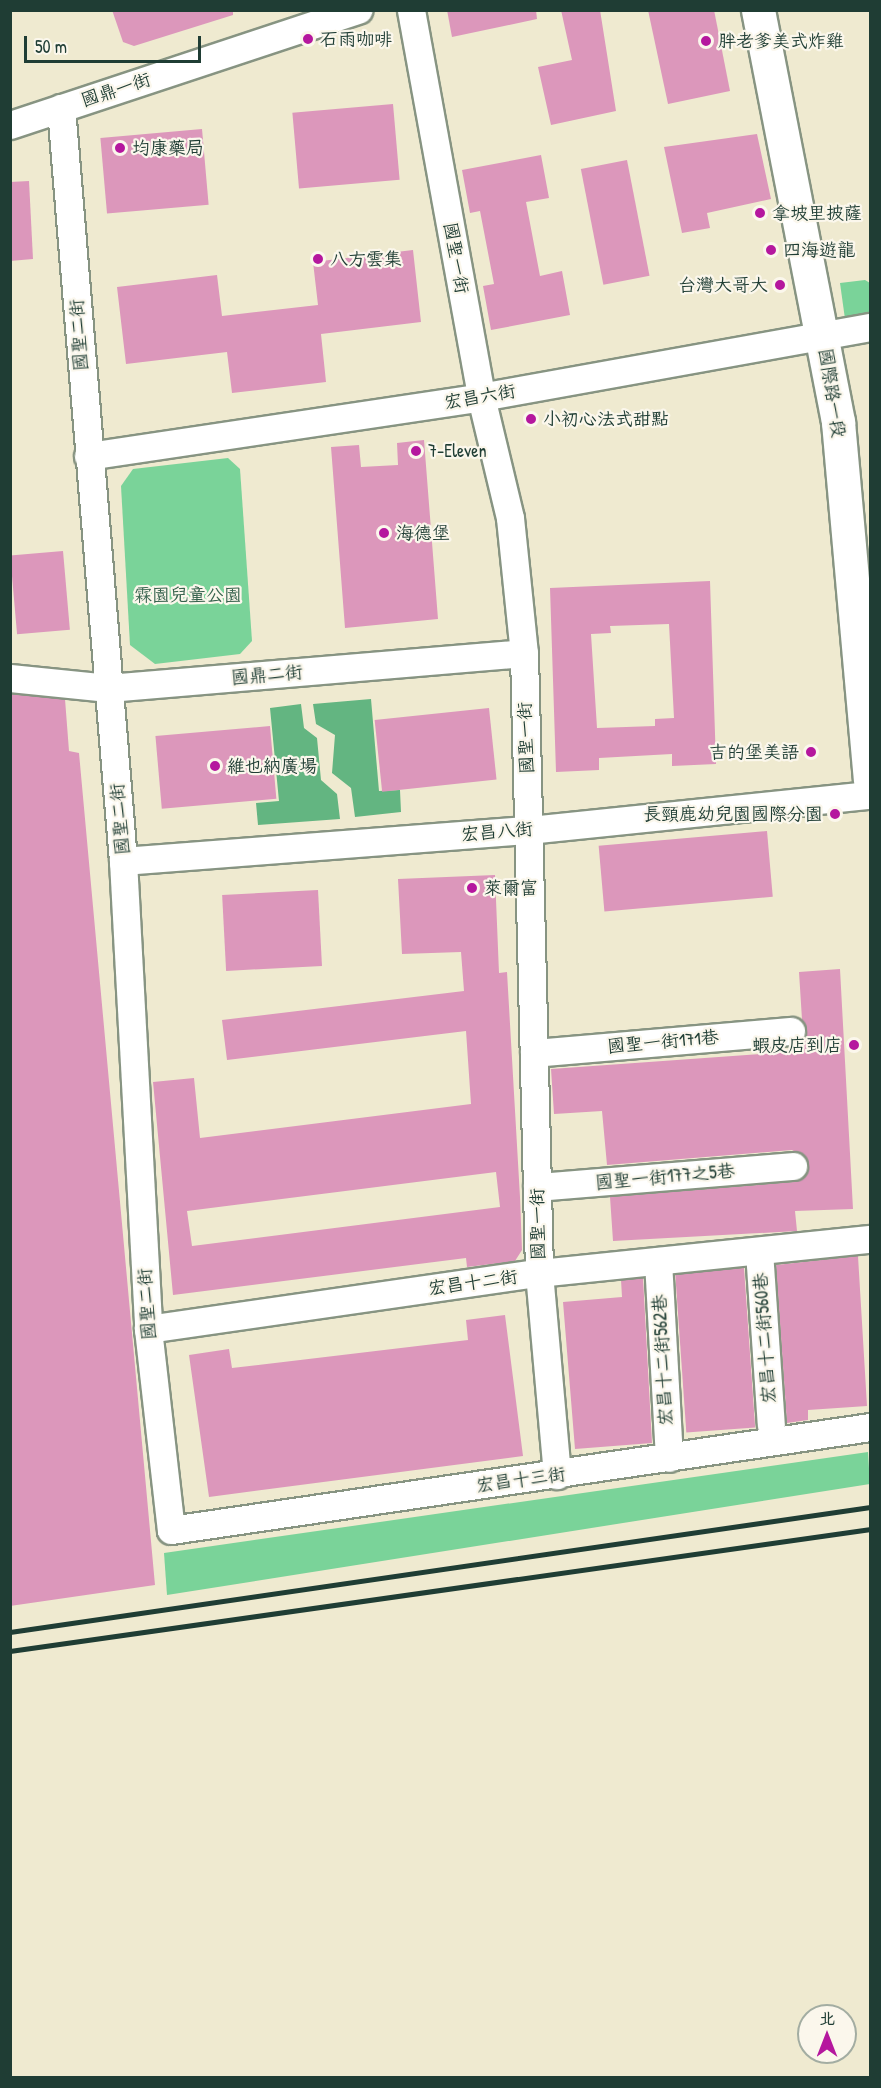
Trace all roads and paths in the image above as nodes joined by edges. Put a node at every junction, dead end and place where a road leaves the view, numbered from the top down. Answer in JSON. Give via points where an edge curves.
{"nodes":[{"id":1,"x":358,"y":10,"type":"edge"},
{"id":2,"x":411,"y":10,"type":"edge"},
{"id":3,"x":758,"y":10,"type":"edge"},
{"id":4,"x":61,"y":108,"type":"junction"},
{"id":5,"x":10,"y":125,"type":"edge"},
{"id":6,"x":870,"y":327,"type":"edge"},
{"id":7,"x":823,"y":332,"type":"junction"},
{"id":8,"x":481,"y":397,"type":"junction"},
{"id":9,"x":88,"y":456,"type":"junction"},
{"id":10,"x":524,"y":653,"type":"junction"},
{"id":11,"x":10,"y":678,"type":"edge"},
{"id":12,"x":108,"y":688,"type":"junction"},
{"id":13,"x":870,"y":780,"type":"edge"},
{"id":14,"x":870,"y":795,"type":"edge"},
{"id":15,"x":529,"y":830,"type":"junction"},
{"id":16,"x":123,"y":861,"type":"junction"},
{"id":17,"x":792,"y":1031,"type":"dead end"},
{"id":18,"x":534,"y":1053,"type":"junction"},
{"id":19,"x":793,"y":1166,"type":"dead end"},
{"id":20,"x":537,"y":1187,"type":"junction"},
{"id":21,"x":870,"y":1239,"type":"edge"},
{"id":22,"x":759,"y":1251,"type":"junction"},
{"id":23,"x":658,"y":1261,"type":"junction"},
{"id":24,"x":539,"y":1274,"type":"junction"},
{"id":25,"x":148,"y":1329,"type":"junction"},
{"id":26,"x":771,"y":1425,"type":"dead end"},
{"id":27,"x":870,"y":1426,"type":"edge"},
{"id":28,"x":669,"y":1458,"type":"junction"},
{"id":29,"x":557,"y":1475,"type":"junction"},
{"id":30,"x":171,"y":1530,"type":"joint"}],
"edges":[{"from":1,"to":4,"type":"street","name":"國鼎一街"},
{"from":2,"to":8,"type":"street","name":"國聖一街"},
{"from":3,"to":7,"type":"street","name":"國際路一段"},
{"from":4,"to":5,"type":"street","name":"國鼎一街"},
{"from":4,"to":9,"type":"street","name":"國聖二街"},
{"from":6,"to":7,"type":"street","name":"宏昌六街"},
{"from":7,"to":8,"type":"street","name":"宏昌六街"},
{"from":7,"to":13,"type":"street","name":"國際路一段","via":[[838,422]]},
{"from":8,"to":9,"type":"street","name":"宏昌六街"},
{"from":8,"to":10,"type":"street","name":"國聖一街","via":[[510,518]]},
{"from":9,"to":12,"type":"street","name":"國聖二街"},
{"from":10,"to":12,"type":"street","name":"國鼎二街"},
{"from":10,"to":15,"type":"street","name":"國聖一街"},
{"from":11,"to":12,"type":"street","name":"國鼎二街"},
{"from":12,"to":16,"type":"street","name":"國聖二街"},
{"from":14,"to":15,"type":"street","name":"宏昌八街"},
{"from":15,"to":16,"type":"street","name":"宏昌八街"},
{"from":15,"to":18,"type":"street","name":"國聖一街"},
{"from":16,"to":25,"type":"street","name":"國聖二街"},
{"from":17,"to":18,"type":"street","name":"國聖一街171巷"},
{"from":18,"to":20,"type":"street","name":"國聖一街"},
{"from":19,"to":20,"type":"street","name":"國聖一街177之5巷"},
{"from":20,"to":24,"type":"street","name":"國聖一街"},
{"from":21,"to":22,"type":"street","name":"宏昌十二街"},
{"from":22,"to":23,"type":"street","name":"宏昌十二街"},
{"from":22,"to":26,"type":"street","name":"宏昌十二街560巷"},
{"from":23,"to":24,"type":"street","name":"宏昌十二街"},
{"from":23,"to":28,"type":"street","name":"宏昌十二街562巷"},
{"from":24,"to":25,"type":"street","name":"宏昌十二街"},
{"from":24,"to":29,"type":"street","name":"國聖一街"},
{"from":25,"to":30,"type":"street","name":"國聖二街"},
{"from":27,"to":28,"type":"street","name":"宏昌十三街"},
{"from":28,"to":29,"type":"street","name":"宏昌十三街"},
{"from":29,"to":30,"type":"street","name":"宏昌十三街"}]}
